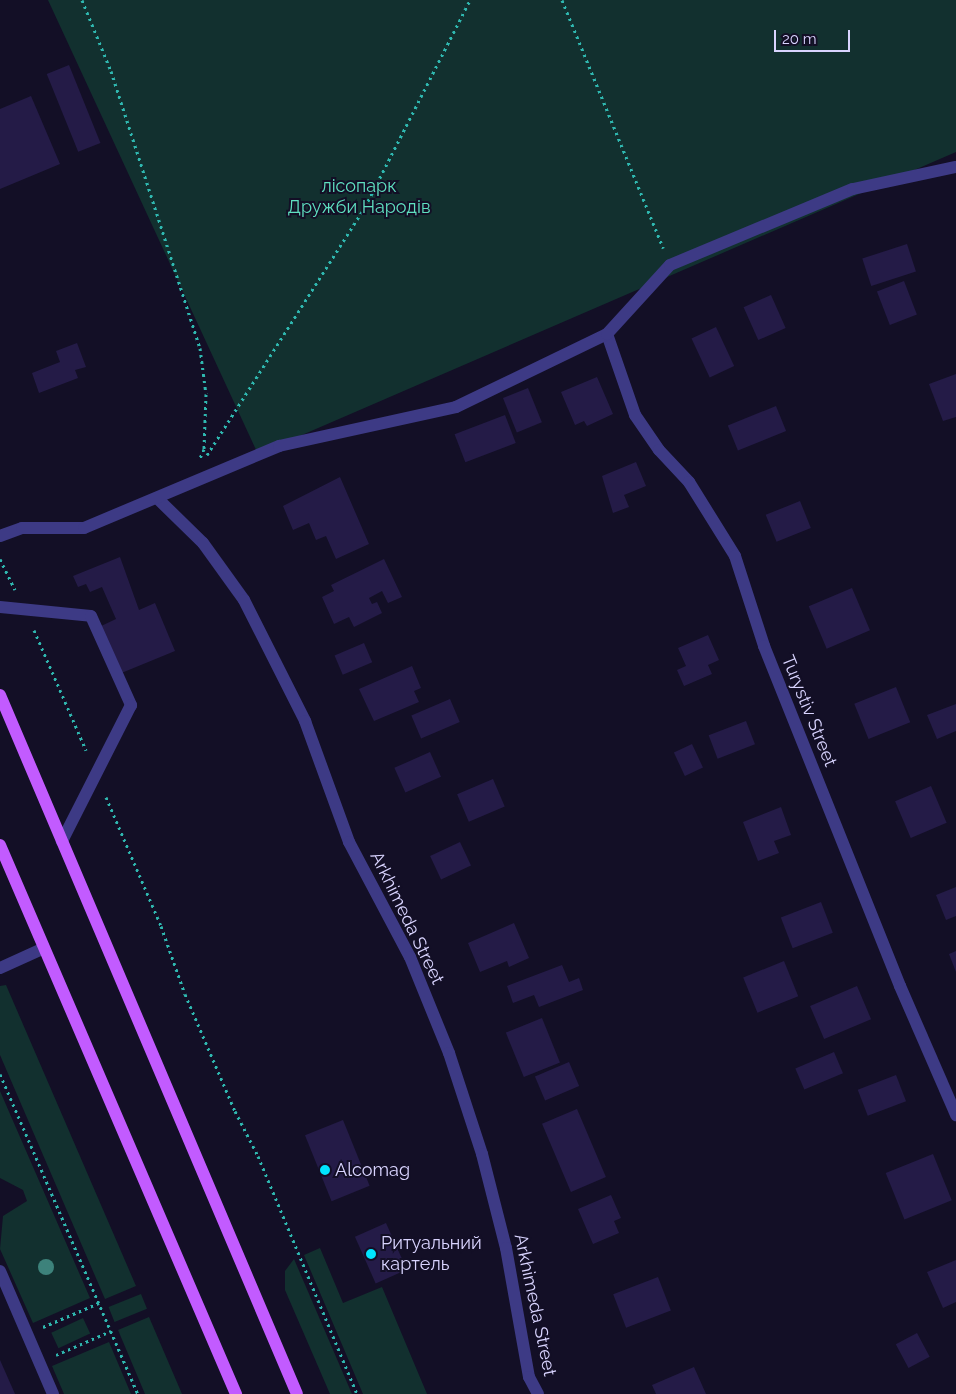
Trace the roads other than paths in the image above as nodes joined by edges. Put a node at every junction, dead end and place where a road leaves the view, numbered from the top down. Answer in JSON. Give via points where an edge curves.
{"nodes":[{"id":1,"x":956,"y":167,"type":"edge"},
{"id":2,"x":607,"y":334,"type":"junction"},
{"id":3,"x":157,"y":498,"type":"junction"},
{"id":4,"x":0,"y":536,"type":"edge"},
{"id":5,"x":0,"y":607,"type":"edge"},
{"id":6,"x":0,"y":695,"type":"edge"},
{"id":7,"x":62,"y":841,"type":"junction"},
{"id":8,"x":0,"y":845,"type":"edge"},
{"id":9,"x":44,"y":948,"type":"junction"},
{"id":10,"x":0,"y":968,"type":"edge"},
{"id":11,"x":956,"y":1115,"type":"edge"},
{"id":12,"x":0,"y":1271,"type":"edge"},
{"id":13,"x":53,"y":1394,"type":"edge"},
{"id":14,"x":236,"y":1394,"type":"edge"},
{"id":15,"x":297,"y":1394,"type":"edge"},
{"id":16,"x":538,"y":1394,"type":"edge"}],
"edges":[{"from":1,"to":2,"type":"street","via":[[853,189],[670,265]]},
{"from":2,"to":3,"type":"street","via":[[456,408],[279,446]]},
{"from":2,"to":11,"type":"street","name":"Turystiv Street","via":[[635,415],[659,450],[689,482],[735,556],[768,655]]},
{"from":3,"to":4,"type":"street","via":[[84,528],[22,528]]},
{"from":3,"to":16,"type":"street","name":"Arkhimeda Street","via":[[203,543],[244,600],[304,721],[349,842],[410,957],[449,1053],[482,1154],[506,1248],[529,1377]]},
{"from":5,"to":7,"type":"street","via":[[90,616],[131,705]]},
{"from":6,"to":7,"type":"main road"},
{"from":7,"to":15,"type":"main road"},
{"from":8,"to":9,"type":"main road"},
{"from":9,"to":10,"type":"street"},
{"from":9,"to":14,"type":"main road"},
{"from":12,"to":13,"type":"street"}]}
